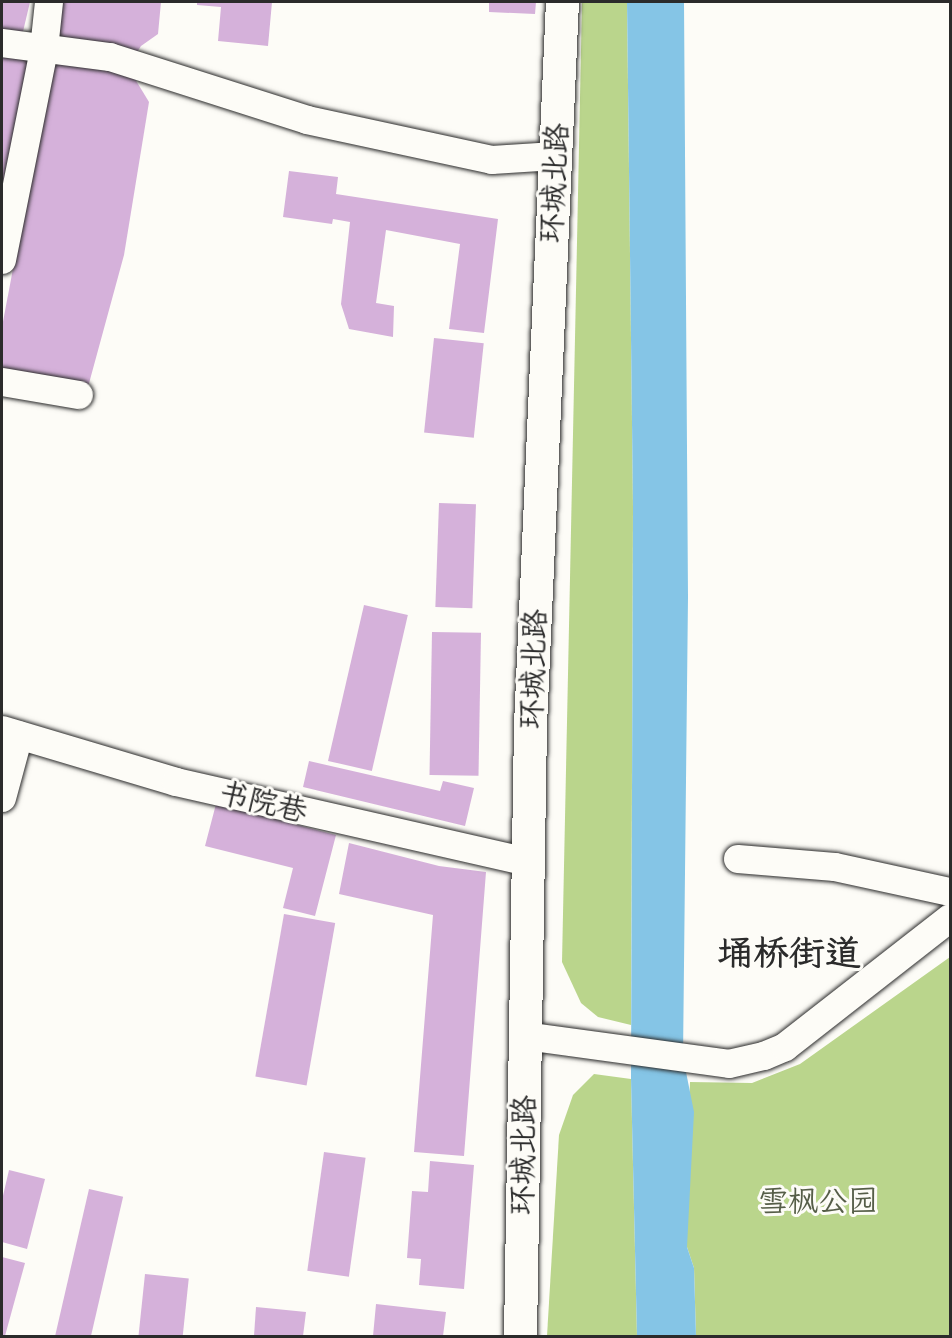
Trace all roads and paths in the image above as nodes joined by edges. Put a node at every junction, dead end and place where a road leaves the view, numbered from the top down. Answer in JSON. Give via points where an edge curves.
{"nodes":[{"id":1,"x":49,"y":2,"type":"edge"},
{"id":2,"x":562,"y":2,"type":"edge"},
{"id":3,"x":2,"y":43,"type":"edge"},
{"id":4,"x":44,"y":49,"type":"junction"},
{"id":5,"x":555,"y":156,"type":"junction"},
{"id":6,"x":2,"y":260,"type":"edge"},
{"id":7,"x":2,"y":382,"type":"edge"},
{"id":8,"x":79,"y":395,"type":"dead end"},
{"id":9,"x":10,"y":733,"type":"edge"},
{"id":10,"x":2,"y":798,"type":"edge"},
{"id":11,"x":738,"y":859,"type":"dead end"},
{"id":12,"x":528,"y":862,"type":"junction"},
{"id":13,"x":951,"y":892,"type":"edge"},
{"id":14,"x":951,"y":918,"type":"edge"},
{"id":15,"x":525,"y":1036,"type":"junction"},
{"id":16,"x":520,"y":1336,"type":"edge"}],
"edges":[{"from":1,"to":4,"type":"street"},
{"from":2,"to":5,"type":"main road","name":"环城北路"},
{"from":3,"to":4,"type":"street"},
{"from":4,"to":5,"type":"street","via":[[111,57],[307,120],[492,160]]},
{"from":4,"to":6,"type":"street"},
{"from":5,"to":12,"type":"main road","name":"环城北路"},
{"from":7,"to":8,"type":"street"},
{"from":9,"to":10,"type":"street"},
{"from":9,"to":12,"type":"street","name":"书院巷","via":[[176,782]]},
{"from":11,"to":13,"type":"street","via":[[836,867]]},
{"from":12,"to":15,"type":"main road","name":"环城北路"},
{"from":14,"to":15,"type":"street","via":[[785,1047],[729,1064]]},
{"from":15,"to":16,"type":"main road","name":"环城北路"}]}
